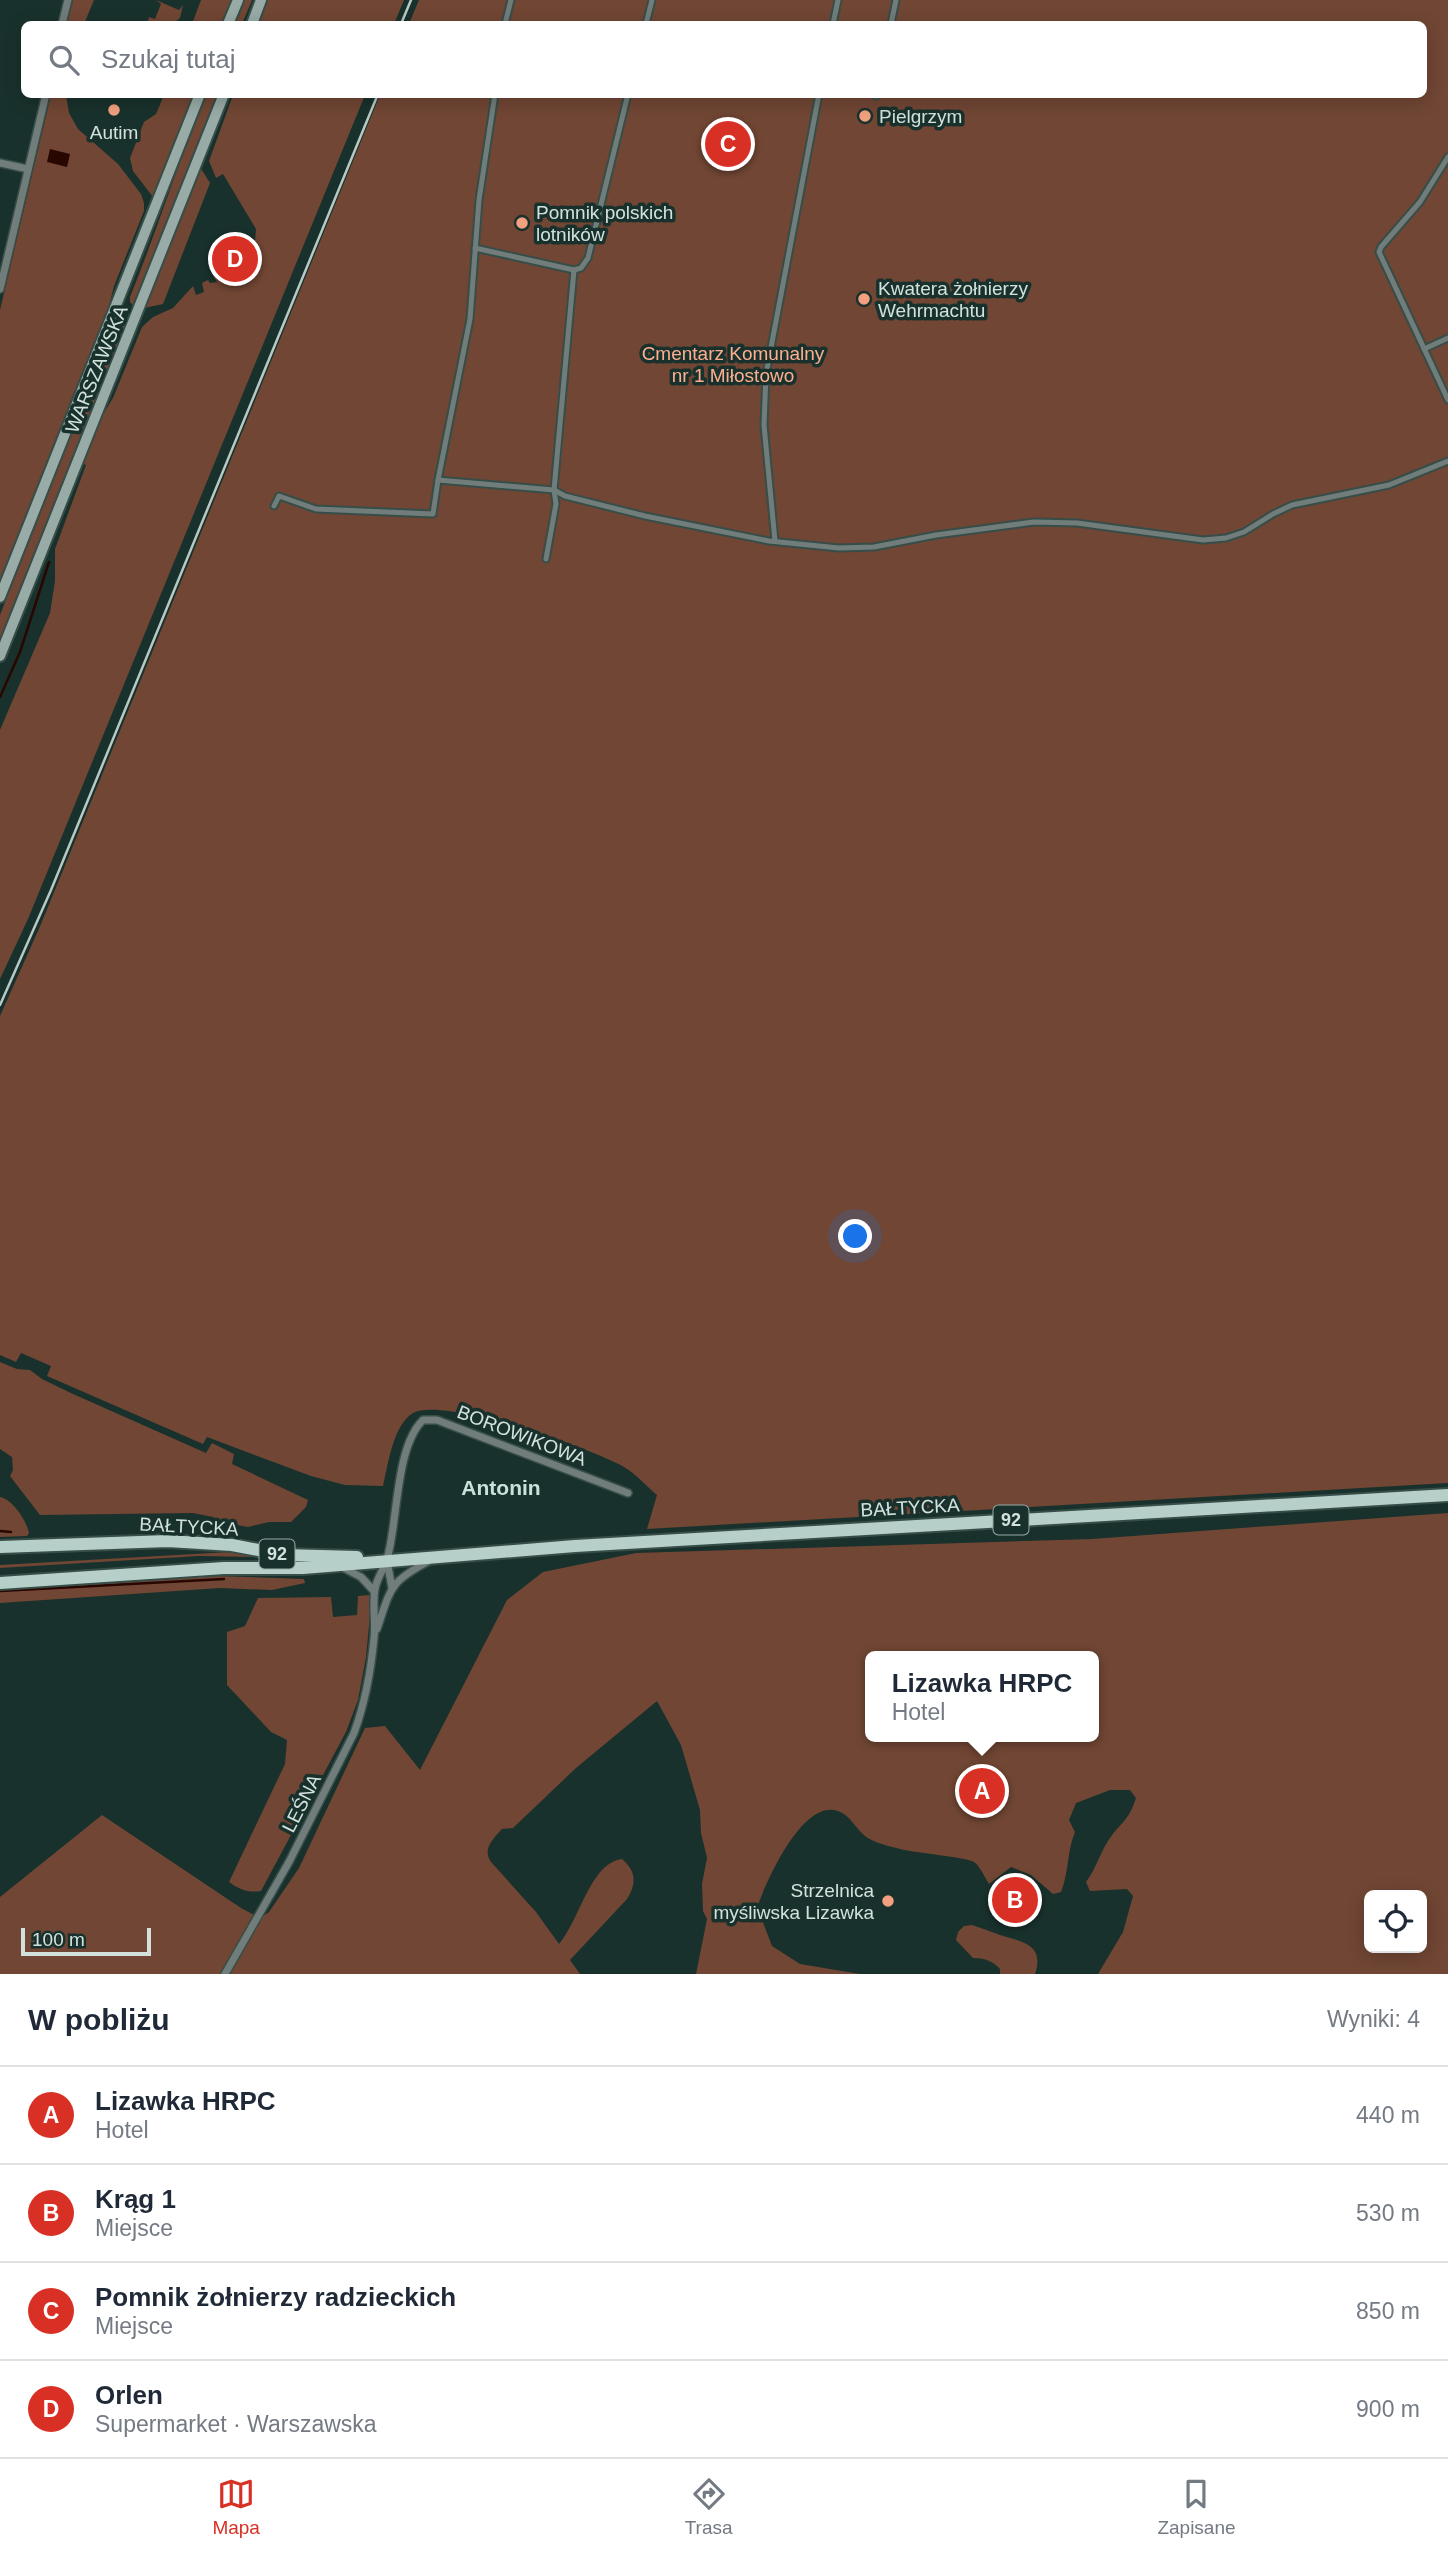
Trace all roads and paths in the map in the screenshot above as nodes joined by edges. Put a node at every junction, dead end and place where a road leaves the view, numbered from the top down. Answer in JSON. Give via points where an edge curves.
{"nodes":[{"id":1,"x":68,"y":0,"type":"edge"},
{"id":2,"x":238,"y":0,"type":"edge"},
{"id":3,"x":261,"y":0,"type":"edge"},
{"id":4,"x":511,"y":0,"type":"edge"},
{"id":5,"x":652,"y":0,"type":"edge"},
{"id":6,"x":838,"y":0,"type":"edge"},
{"id":7,"x":896,"y":0,"type":"edge"},
{"id":8,"x":63,"y":21,"type":"edge"},
{"id":9,"x":229,"y":21,"type":"edge"},
{"id":10,"x":253,"y":21,"type":"edge"},
{"id":11,"x":506,"y":21,"type":"edge"},
{"id":12,"x":647,"y":21,"type":"edge"},
{"id":13,"x":833,"y":21,"type":"edge"},
{"id":14,"x":892,"y":21,"type":"edge"},
{"id":15,"x":45,"y":98,"type":"edge"},
{"id":16,"x":198,"y":98,"type":"edge"},
{"id":17,"x":222,"y":98,"type":"edge"},
{"id":18,"x":494,"y":98,"type":"edge"},
{"id":19,"x":627,"y":98,"type":"edge"},
{"id":20,"x":818,"y":98,"type":"edge"},
{"id":21,"x":1448,"y":157,"type":"edge"},
{"id":22,"x":0,"y":163,"type":"edge"},
{"id":23,"x":28,"y":169,"type":"junction"},
{"id":24,"x":475,"y":248,"type":"junction"},
{"id":25,"x":574,"y":270,"type":"junction"},
{"id":26,"x":0,"y":289,"type":"edge"},
{"id":27,"x":116,"y":306,"type":"junction"},
{"id":28,"x":137,"y":314,"type":"junction"},
{"id":29,"x":1448,"y":338,"type":"edge"},
{"id":30,"x":1424,"y":349,"type":"junction"},
{"id":31,"x":1448,"y":400,"type":"edge"},
{"id":32,"x":1448,"y":461,"type":"edge"},
{"id":33,"x":438,"y":480,"type":"junction"},
{"id":34,"x":554,"y":490,"type":"junction"},
{"id":35,"x":274,"y":506,"type":"dead end"},
{"id":36,"x":775,"y":541,"type":"junction"},
{"id":37,"x":547,"y":559,"type":"dead end"},
{"id":38,"x":0,"y":597,"type":"edge"},
{"id":39,"x":0,"y":656,"type":"edge"},
{"id":40,"x":628,"y":1493,"type":"dead end"},
{"id":41,"x":1448,"y":1495,"type":"edge"},
{"id":42,"x":0,"y":1545,"type":"edge"},
{"id":43,"x":434,"y":1558,"type":"junction"},
{"id":44,"x":380,"y":1561,"type":"junction"},
{"id":45,"x":340,"y":1565,"type":"junction"},
{"id":46,"x":0,"y":1583,"type":"edge"},
{"id":47,"x":392,"y":1588,"type":"junction"},
{"id":48,"x":374,"y":1591,"type":"junction"},
{"id":49,"x":375,"y":1636,"type":"junction"},
{"id":50,"x":225,"y":1974,"type":"edge"}],
"edges":[{"from":1,"to":8,"type":"street"},
{"from":2,"to":9,"type":"main road"},
{"from":3,"to":10,"type":"main road"},
{"from":4,"to":11,"type":"street"},
{"from":5,"to":12,"type":"street"},
{"from":6,"to":13,"type":"street"},
{"from":7,"to":14,"type":"street"},
{"from":15,"to":23,"type":"street"},
{"from":16,"to":27,"type":"main road","name":"WARSZAWSKA"},
{"from":17,"to":28,"type":"main road","name":"WARSZAWSKA"},
{"from":18,"to":24,"type":"street"},
{"from":19,"to":25,"type":"street","via":[[588,258]]},
{"from":20,"to":36,"type":"street","via":[[766,374],[764,425]]},
{"from":21,"to":30,"type":"street","via":[[1427,192],[1379,252]]},
{"from":22,"to":23,"type":"street"},
{"from":23,"to":26,"type":"street"},
{"from":24,"to":25,"type":"street"},
{"from":24,"to":33,"type":"street","via":[[470,319]]},
{"from":25,"to":34,"type":"street"},
{"from":27,"to":28,"type":"main road"},
{"from":27,"to":38,"type":"main road","name":"WARSZAWSKA"},
{"from":28,"to":39,"type":"main road","name":"WARSZAWSKA"},
{"from":29,"to":30,"type":"street"},
{"from":30,"to":31,"type":"street"},
{"from":32,"to":36,"type":"street","via":[[1389,485],[1292,505],[1244,532],[1215,540],[1047,522],[874,547]]},
{"from":33,"to":34,"type":"street"},
{"from":33,"to":35,"type":"street","via":[[433,514],[316,509],[279,496]]},
{"from":34,"to":36,"type":"street","via":[[645,516]]},
{"from":34,"to":37,"type":"street"},
{"from":40,"to":44,"type":"street","name":"BOROWIKOWA","via":[[437,1420],[423,1420],[403,1466]]},
{"from":41,"to":43,"type":"main road","name":"BAŁTYCKA","number":"92","via":[[568,1546]]},
{"from":42,"to":44,"type":"main road","name":"BAŁTYCKA","number":"92","via":[[188,1542]]},
{"from":43,"to":44,"type":"main road","name":"BAŁTYCKA","number":"92"},
{"from":43,"to":47,"type":"street"},
{"from":44,"to":45,"type":"main road","name":"BAŁTYCKA","number":"92"},
{"from":44,"to":47,"type":"street","name":"LEŚNA"},
{"from":44,"to":48,"type":"street","name":"LEŚNA"},
{"from":45,"to":46,"type":"main road","name":"BAŁTYCKA","number":"92"},
{"from":45,"to":48,"type":"street"},
{"from":47,"to":49,"type":"street","name":"LEŚNA"},
{"from":48,"to":49,"type":"street","name":"LEŚNA"},
{"from":49,"to":50,"type":"street","name":"LEŚNA","via":[[354,1733],[289,1862]]}]}
